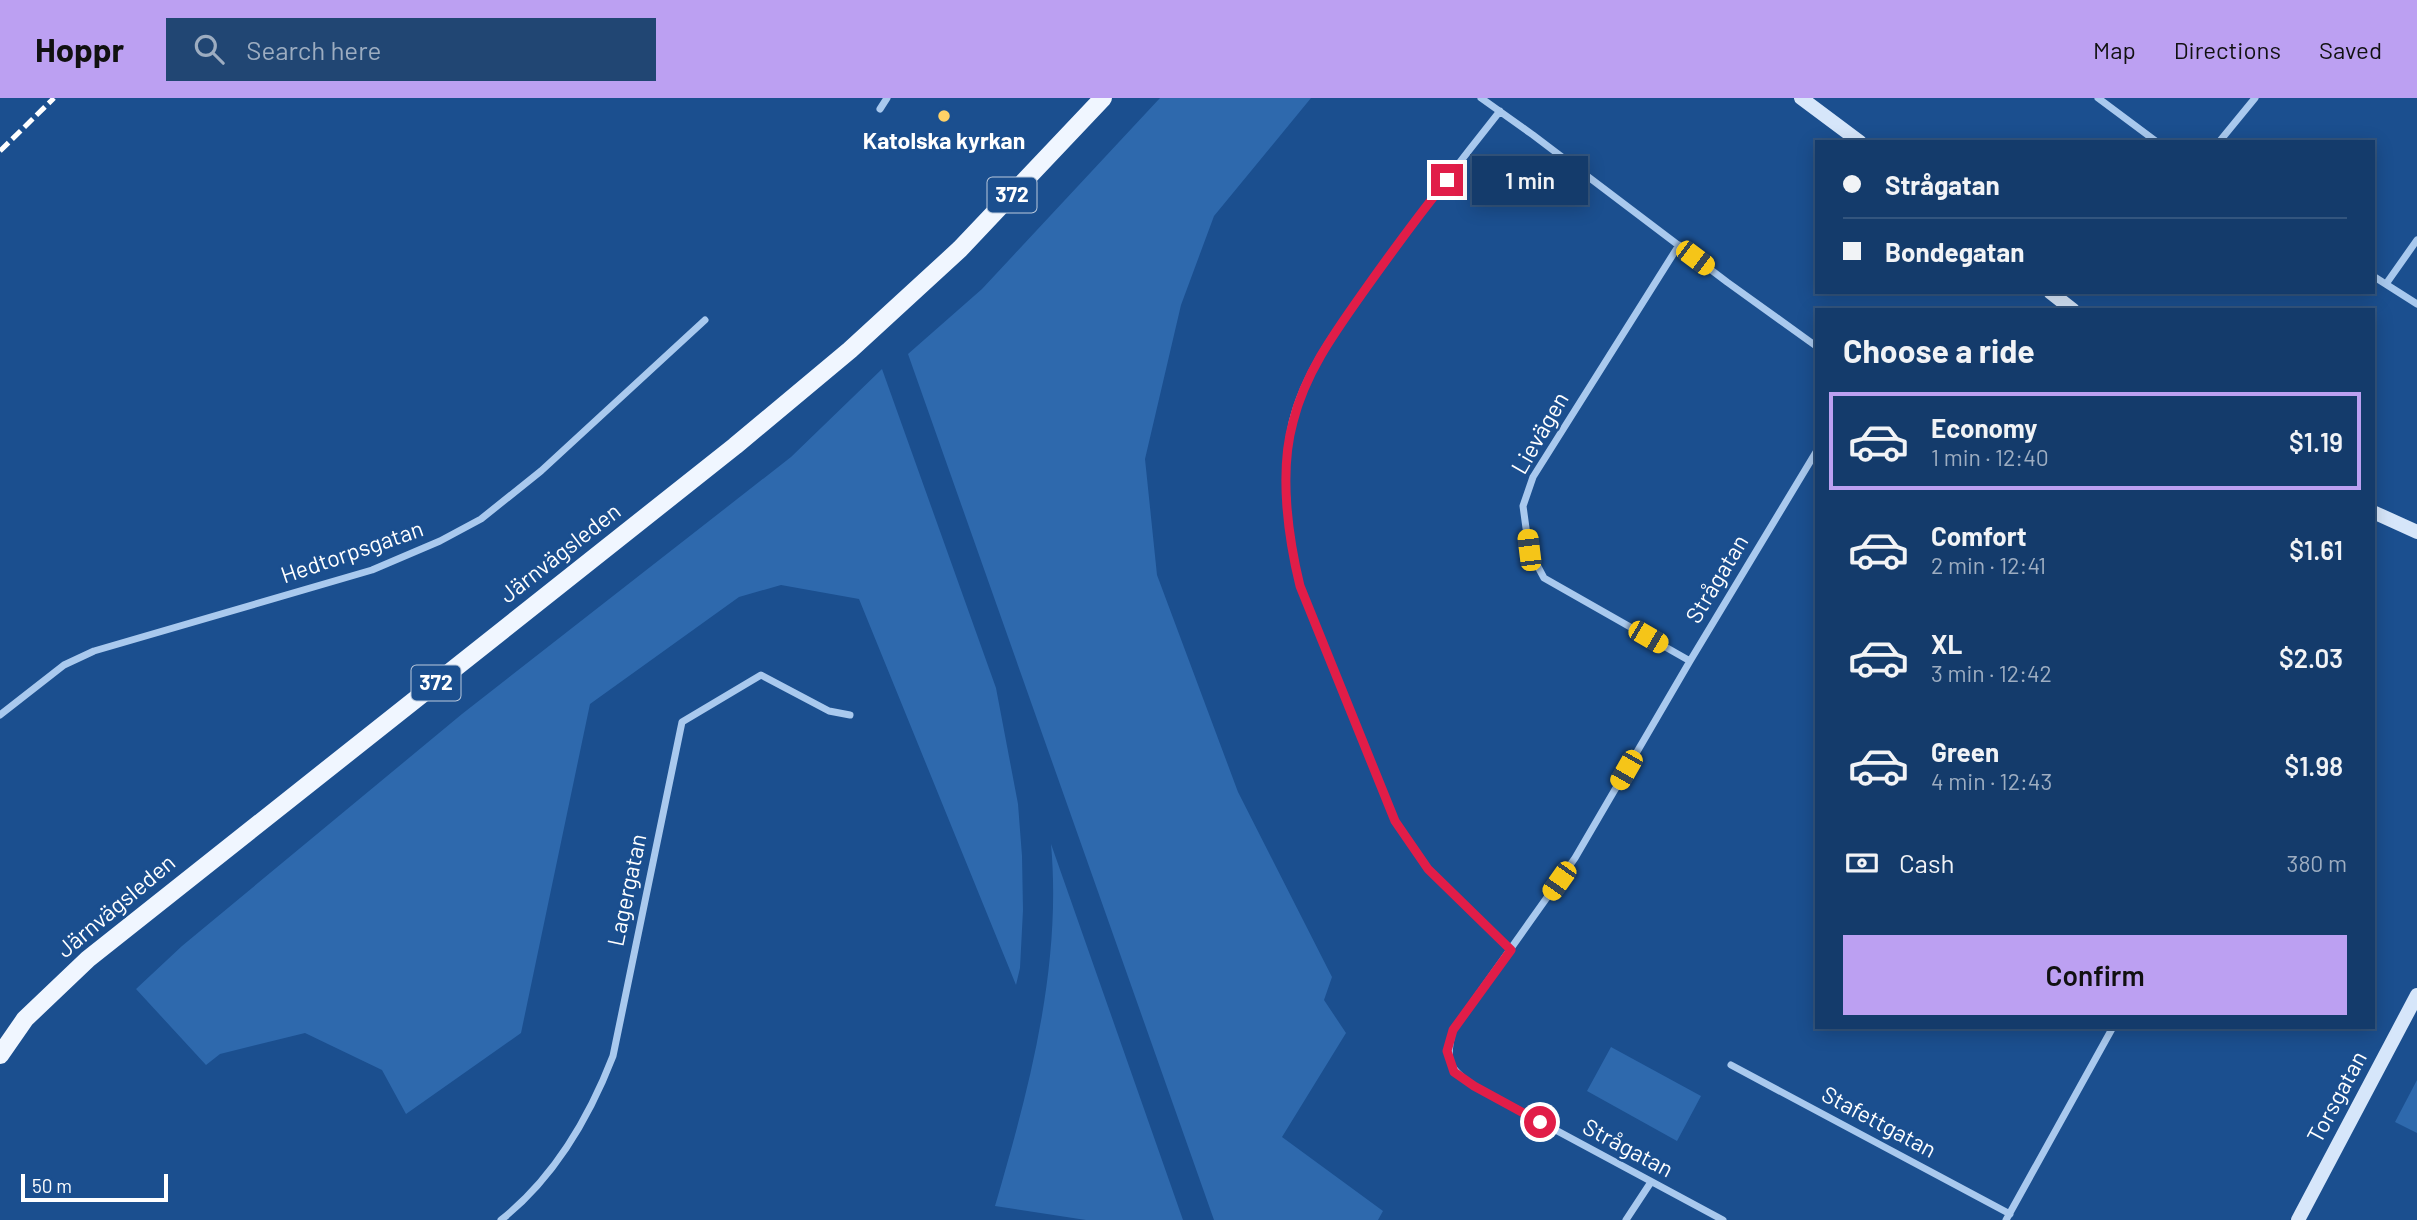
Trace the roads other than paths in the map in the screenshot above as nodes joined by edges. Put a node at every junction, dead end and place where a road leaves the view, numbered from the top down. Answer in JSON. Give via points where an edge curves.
{"nodes":[{"id":1,"x":887,"y":98,"type":"edge"},
{"id":2,"x":1103,"y":98,"type":"edge"},
{"id":3,"x":1481,"y":98,"type":"edge"},
{"id":4,"x":1801,"y":98,"type":"edge"},
{"id":5,"x":2098,"y":98,"type":"edge"},
{"id":6,"x":2255,"y":98,"type":"edge"},
{"id":7,"x":2109,"y":101,"type":"edge"},
{"id":8,"x":880,"y":109,"type":"dead end"},
{"id":9,"x":1500,"y":111,"type":"junction"},
{"id":10,"x":1857,"y":140,"type":"edge"},
{"id":11,"x":2155,"y":140,"type":"edge"},
{"id":12,"x":2221,"y":140,"type":"edge"},
{"id":13,"x":2417,"y":240,"type":"edge"},
{"id":14,"x":1679,"y":246,"type":"junction"},
{"id":15,"x":2375,"y":277,"type":"edge"},
{"id":16,"x":2386,"y":284,"type":"junction"},
{"id":17,"x":2053,"y":294,"type":"edge"},
{"id":18,"x":2417,"y":304,"type":"edge"},
{"id":19,"x":2070,"y":308,"type":"edge"},
{"id":20,"x":705,"y":320,"type":"dead end"},
{"id":21,"x":1815,"y":345,"type":"edge"},
{"id":22,"x":1815,"y":454,"type":"edge"},
{"id":23,"x":2375,"y":513,"type":"edge"},
{"id":24,"x":2417,"y":532,"type":"edge"},
{"id":25,"x":1690,"y":661,"type":"junction"},
{"id":26,"x":0,"y":715,"type":"edge"},
{"id":27,"x":850,"y":715,"type":"dead end"},
{"id":28,"x":1511,"y":950,"type":"junction"},
{"id":29,"x":2417,"y":995,"type":"edge"},
{"id":30,"x":25,"y":1019,"type":"junction"},
{"id":31,"x":2110,"y":1029,"type":"edge"},
{"id":32,"x":0,"y":1035,"type":"edge"},
{"id":33,"x":0,"y":1055,"type":"edge"},
{"id":34,"x":1731,"y":1065,"type":"dead end"},
{"id":35,"x":1651,"y":1182,"type":"junction"},
{"id":36,"x":2008,"y":1217,"type":"edge"},
{"id":37,"x":501,"y":1220,"type":"edge"},
{"id":38,"x":1626,"y":1220,"type":"edge"},
{"id":39,"x":1723,"y":1220,"type":"edge"},
{"id":40,"x":2298,"y":1220,"type":"edge"}],
"edges":[{"from":1,"to":8,"type":"street"},
{"from":2,"to":30,"type":"main road","name":"Järnvägsleden","number":"372","via":[[918,289],[850,350],[724,455],[163,898],[88,959]]},
{"from":3,"to":9,"type":"street"},
{"from":4,"to":10,"type":"main road"},
{"from":5,"to":7,"type":"street"},
{"from":6,"to":12,"type":"street"},
{"from":7,"to":11,"type":"street"},
{"from":9,"to":14,"type":"street"},
{"from":9,"to":28,"type":"street","via":[[1320,356],[1292,423],[1287,505],[1290,546],[1300,586],[1395,821],[1428,869]]},
{"from":13,"to":16,"type":"street"},
{"from":14,"to":21,"type":"street"},
{"from":14,"to":25,"type":"street","name":"Lievägen","via":[[1533,477],[1523,506],[1529,550],[1544,578]]},
{"from":15,"to":16,"type":"street"},
{"from":16,"to":18,"type":"street"},
{"from":17,"to":19,"type":"main road"},
{"from":20,"to":26,"type":"street","name":"Hedtorpsgatan","via":[[541,471],[481,519],[372,570],[94,651],[65,665]]},
{"from":22,"to":25,"type":"street","name":"Strågatan"},
{"from":23,"to":24,"type":"main road"},
{"from":25,"to":28,"type":"street","name":"Strågatan","via":[[1575,858]]},
{"from":27,"to":37,"type":"street","name":"Lagergatan","via":[[830,711],[761,675],[682,722],[613,1056],[557,1163]]},
{"from":28,"to":35,"type":"street","name":"Strågatan","via":[[1453,1030],[1447,1051],[1454,1072]]},
{"from":29,"to":40,"type":"main road","name":"Torsgatan"},
{"from":30,"to":32,"type":"main road","name":"Järnvägsleden"},
{"from":30,"to":33,"type":"main road","name":"Järnvägsleden"},
{"from":31,"to":36,"type":"street","name":"Stafettgatan"},
{"from":34,"to":36,"type":"street","name":"Stafettgatan"},
{"from":35,"to":38,"type":"street"},
{"from":35,"to":39,"type":"street","name":"Strågatan"}]}
